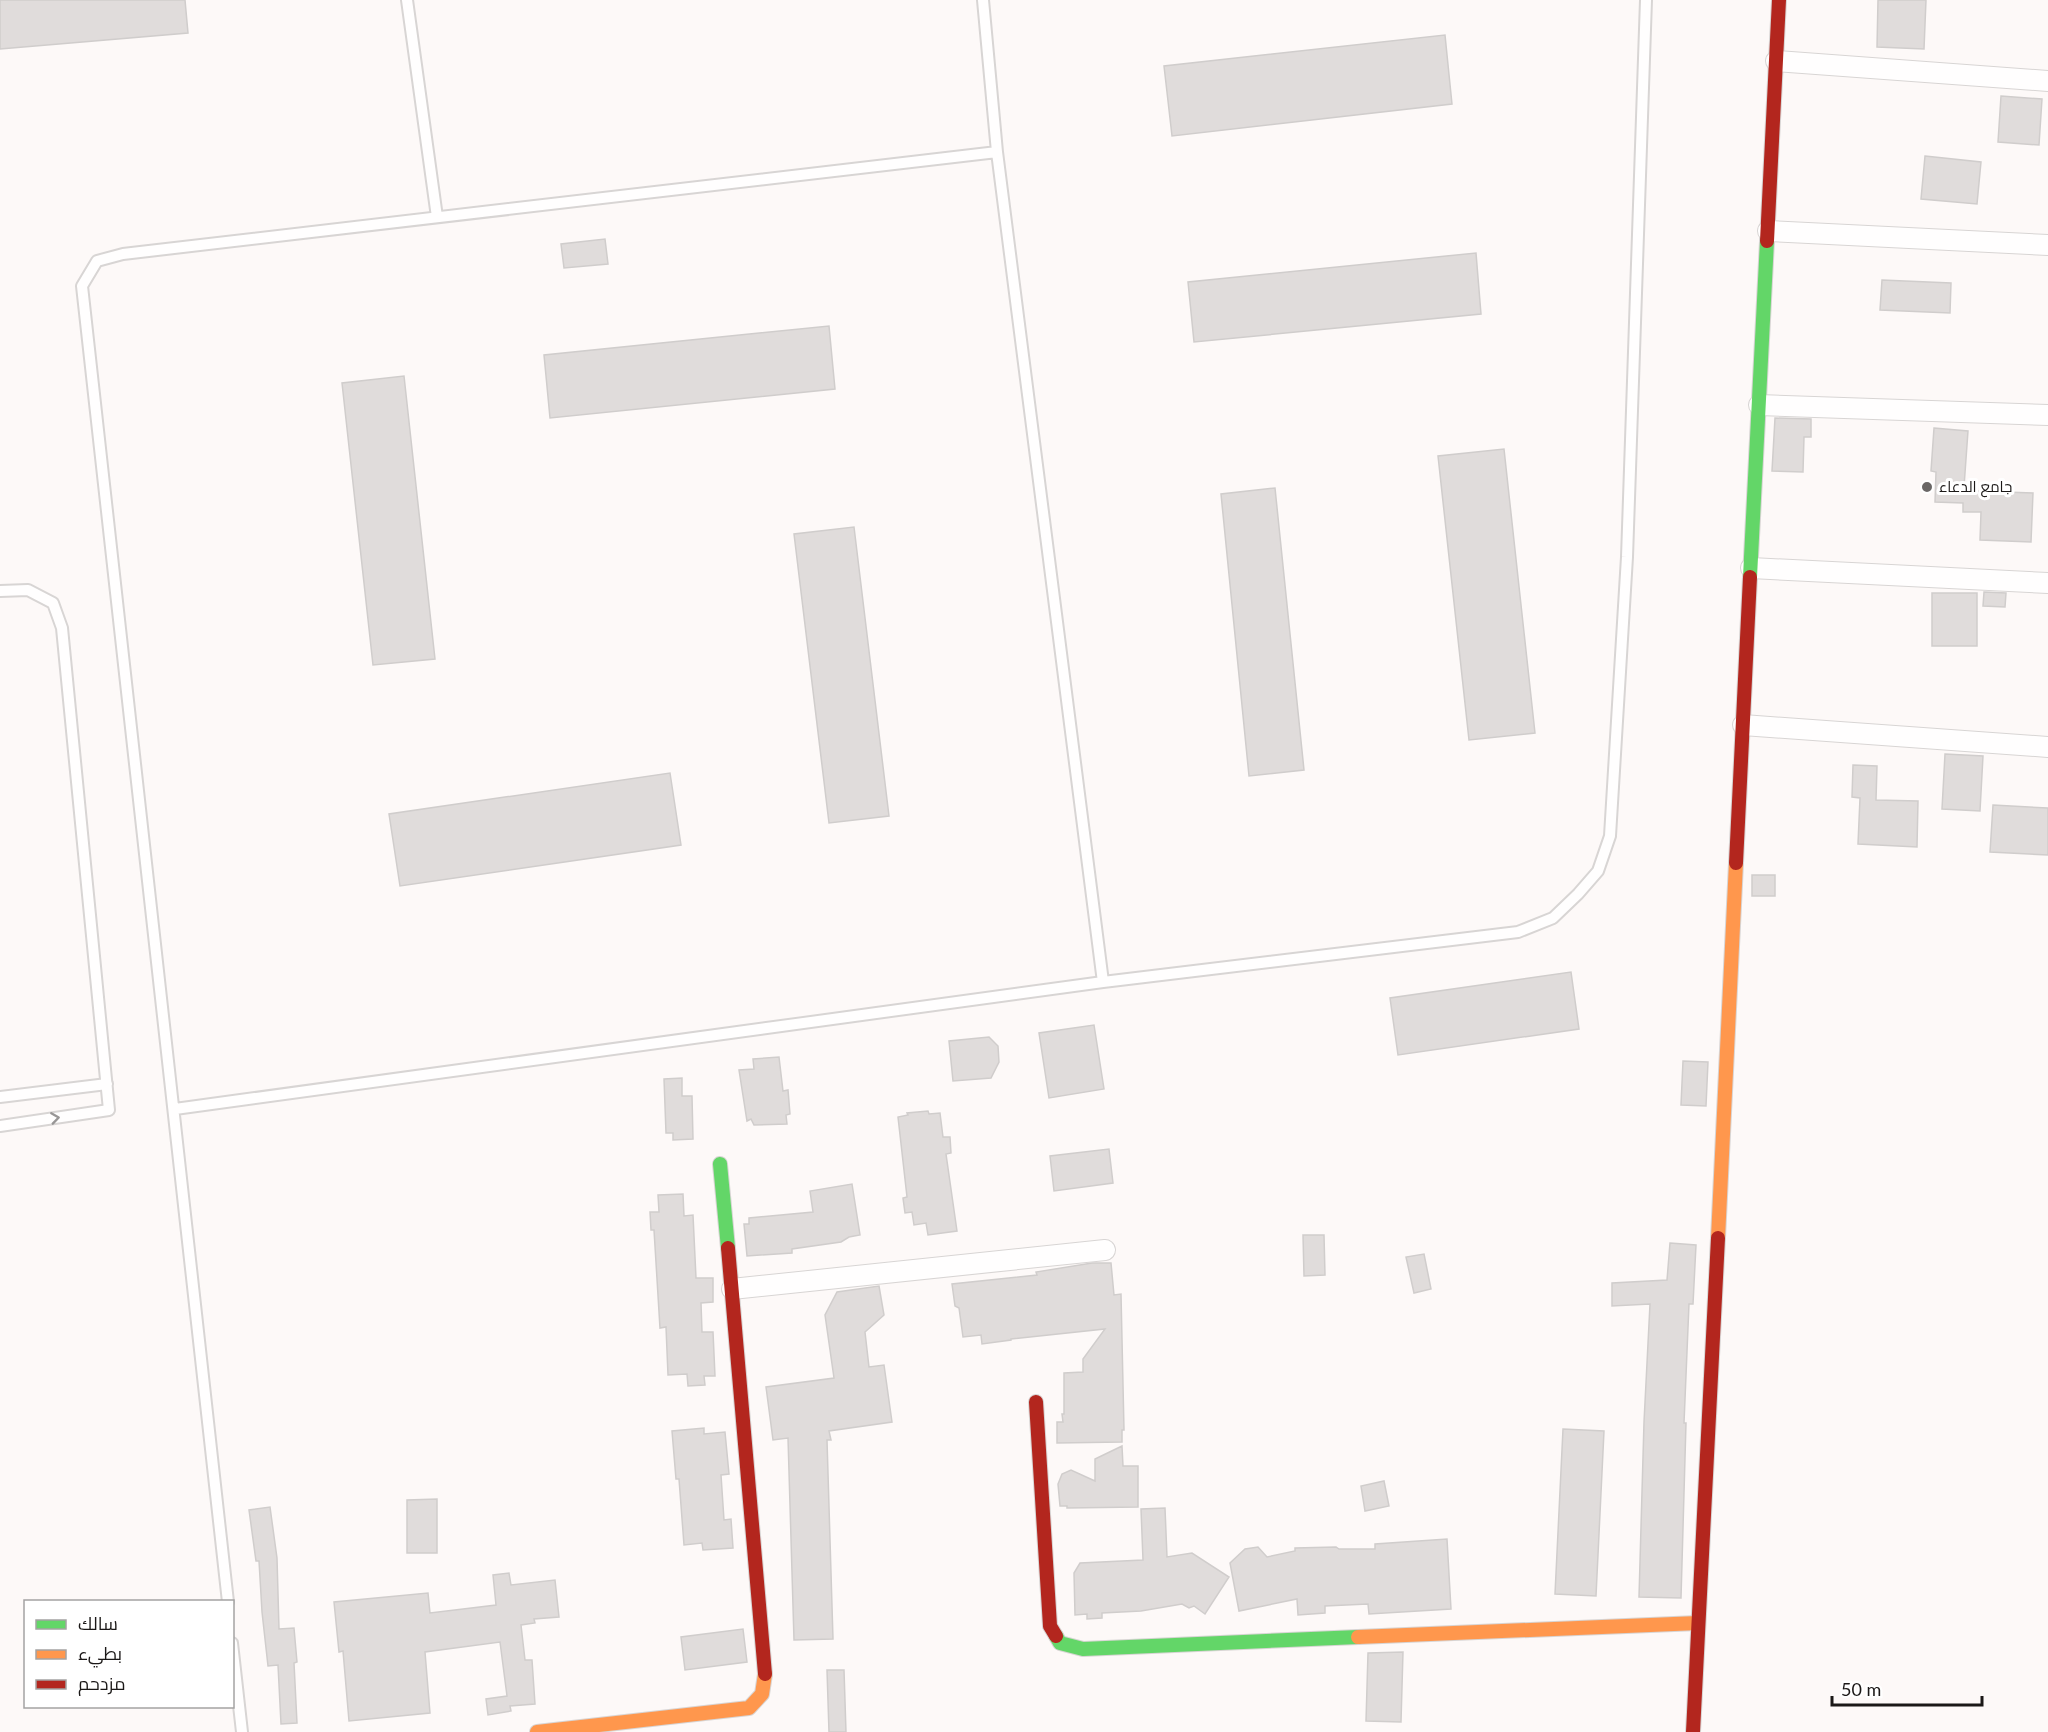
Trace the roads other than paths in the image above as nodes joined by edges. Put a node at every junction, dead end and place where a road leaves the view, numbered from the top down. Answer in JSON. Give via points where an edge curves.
{"nodes":[{"id":1,"x":407,"y":0,"type":"edge"},
{"id":2,"x":983,"y":0,"type":"edge"},
{"id":3,"x":1646,"y":0,"type":"edge"},
{"id":4,"x":1779,"y":0,"type":"edge"},
{"id":5,"x":1776,"y":61,"type":"junction"},
{"id":6,"x":2048,"y":81,"type":"edge"},
{"id":7,"x":997,"y":152,"type":"junction"},
{"id":8,"x":437,"y":217,"type":"junction"},
{"id":9,"x":1768,"y":231,"type":"junction"},
{"id":10,"x":2048,"y":245,"type":"edge"},
{"id":11,"x":1759,"y":405,"type":"junction"},
{"id":12,"x":2048,"y":415,"type":"edge"},
{"id":13,"x":1751,"y":568,"type":"junction"},
{"id":14,"x":2048,"y":576,"type":"edge"},
{"id":15,"x":2048,"y":583,"type":"edge"},
{"id":16,"x":0,"y":591,"type":"edge"},
{"id":17,"x":1743,"y":725,"type":"junction"},
{"id":18,"x":2048,"y":747,"type":"edge"},
{"id":19,"x":1102,"y":982,"type":"junction"},
{"id":20,"x":107,"y":1084,"type":"junction"},
{"id":21,"x":0,"y":1097,"type":"edge"},
{"id":22,"x":175,"y":1109,"type":"junction"},
{"id":23,"x":0,"y":1126,"type":"edge"},
{"id":24,"x":720,"y":1164,"type":"dead end"},
{"id":25,"x":1105,"y":1250,"type":"dead end"},
{"id":26,"x":732,"y":1289,"type":"junction"},
{"id":27,"x":1036,"y":1402,"type":"dead end"},
{"id":28,"x":228,"y":1600,"type":"edge"},
{"id":29,"x":1698,"y":1623,"type":"junction"},
{"id":30,"x":234,"y":1661,"type":"edge"},
{"id":31,"x":242,"y":1732,"type":"edge"},
{"id":32,"x":537,"y":1732,"type":"edge"},
{"id":33,"x":1693,"y":1732,"type":"edge"}],
"edges":[{"from":1,"to":8,"type":"lane"},
{"from":2,"to":7,"type":"lane"},
{"from":3,"to":19,"type":"lane","via":[[1627,568],[1610,836],[1598,871],[1553,918],[1518,932]]},
{"from":4,"to":5,"type":"street"},
{"from":5,"to":6,"type":"street"},
{"from":5,"to":9,"type":"street"},
{"from":7,"to":8,"type":"lane"},
{"from":7,"to":19,"type":"lane"},
{"from":8,"to":22,"type":"lane","via":[[123,254],[97,261],[82,286]]},
{"from":9,"to":10,"type":"street"},
{"from":9,"to":11,"type":"street"},
{"from":11,"to":12,"type":"street"},
{"from":11,"to":13,"type":"street"},
{"from":13,"to":15,"type":"street"},
{"from":13,"to":17,"type":"street"},
{"from":14,"to":15,"type":"street"},
{"from":16,"to":20,"type":"lane","via":[[28,590],[53,603],[62,628]]},
{"from":17,"to":18,"type":"street"},
{"from":17,"to":29,"type":"street"},
{"from":19,"to":22,"type":"lane"},
{"from":20,"to":21,"type":"lane"},
{"from":23,"to":20,"type":"lane","one_way":true,"via":[[109,1110]]},
{"from":22,"to":28,"type":"lane"},
{"from":24,"to":26,"type":"street"},
{"from":25,"to":26,"type":"street"},
{"from":26,"to":32,"type":"street","via":[[766,1669],[762,1694],[749,1708]]},
{"from":27,"to":29,"type":"street","via":[[1050,1626],[1059,1643],[1083,1650]]},
{"from":29,"to":33,"type":"street"},
{"from":30,"to":31,"type":"lane"}]}
